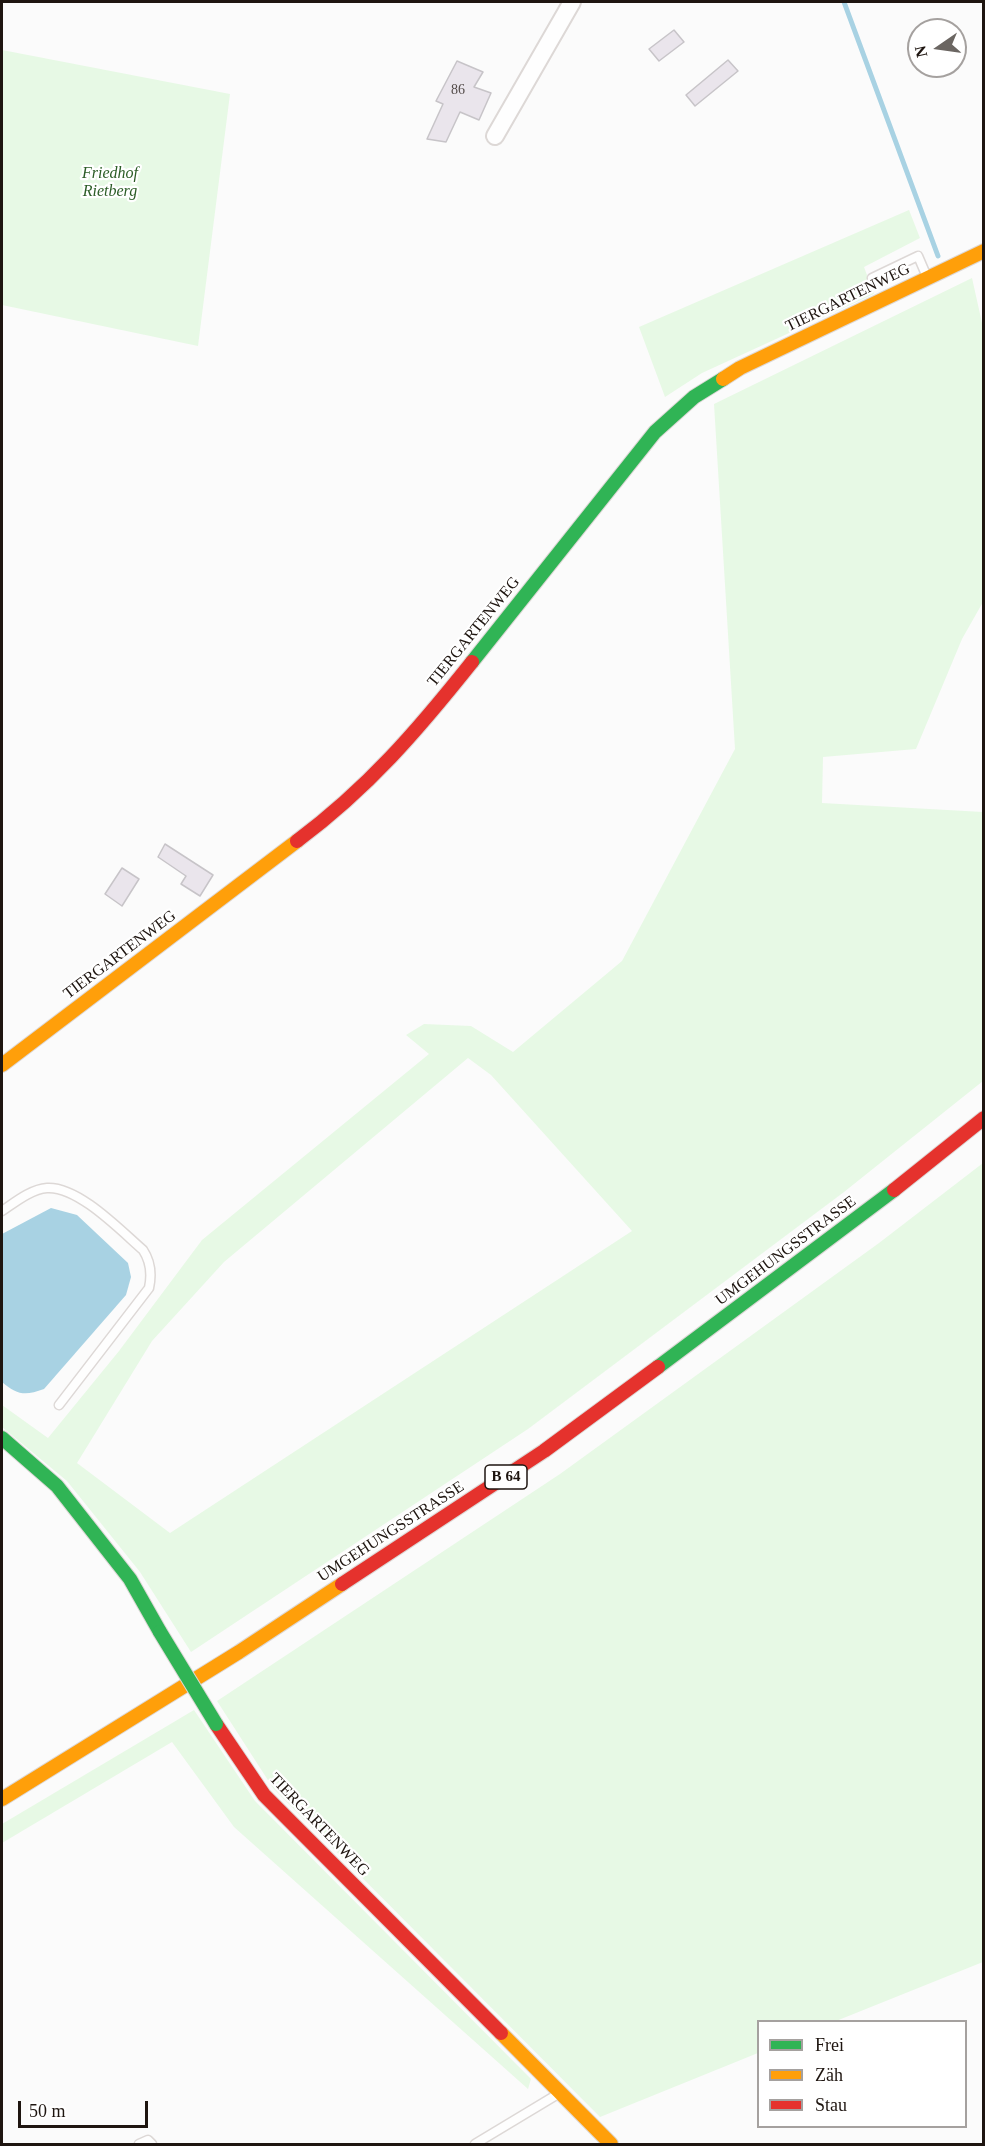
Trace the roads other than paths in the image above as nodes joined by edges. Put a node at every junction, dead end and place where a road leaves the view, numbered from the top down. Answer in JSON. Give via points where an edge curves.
{"nodes":[{"id":1,"x":572,"y":2,"type":"edge"},
{"id":2,"x":495,"y":136,"type":"dead end"},
{"id":3,"x":984,"y":251,"type":"edge"},
{"id":4,"x":872,"y":278,"type":"dead end"},
{"id":5,"x":928,"y":278,"type":"junction"},
{"id":6,"x":2,"y":1065,"type":"edge"},
{"id":7,"x":984,"y":1118,"type":"edge"},
{"id":8,"x":2,"y":1211,"type":"edge"},
{"id":9,"x":59,"y":1405,"type":"dead end"},
{"id":10,"x":2,"y":1438,"type":"edge"},
{"id":11,"x":2,"y":1799,"type":"edge"},
{"id":12,"x":561,"y":2092,"type":"junction"},
{"id":13,"x":139,"y":2145,"type":"edge"},
{"id":14,"x":152,"y":2145,"type":"edge"},
{"id":15,"x":476,"y":2145,"type":"edge"},
{"id":16,"x":612,"y":2145,"type":"edge"}],
"edges":[{"from":1,"to":2,"type":"street"},
{"from":3,"to":5,"type":"street","name":"TIERGARTENWEG"},
{"from":4,"to":5,"type":"lane","via":[[918,256]]},
{"from":5,"to":6,"type":"street","name":"TIERGARTENWEG","via":[[740,368],[694,397],[655,432],[412,737],[368,783],[246,881]]},
{"from":7,"to":11,"type":"street","name":"UMGEHUNGSSTRASSE","number":"B 64","via":[[863,1215],[544,1451],[240,1652]]},
{"from":8,"to":9,"type":"lane","via":[[45,1187],[64,1190],[85,1201],[143,1250],[149,1260],[149,1288]]},
{"from":10,"to":12,"type":"street","name":"TIERGARTENWEG","bridge":true,"via":[[57,1486],[130,1579],[216,1724],[264,1795]]},
{"from":12,"to":15,"type":"lane"},
{"from":12,"to":16,"type":"street","name":"TIERGARTENWEG"},
{"from":13,"to":14,"type":"lane","via":[[148,2139]]}]}
